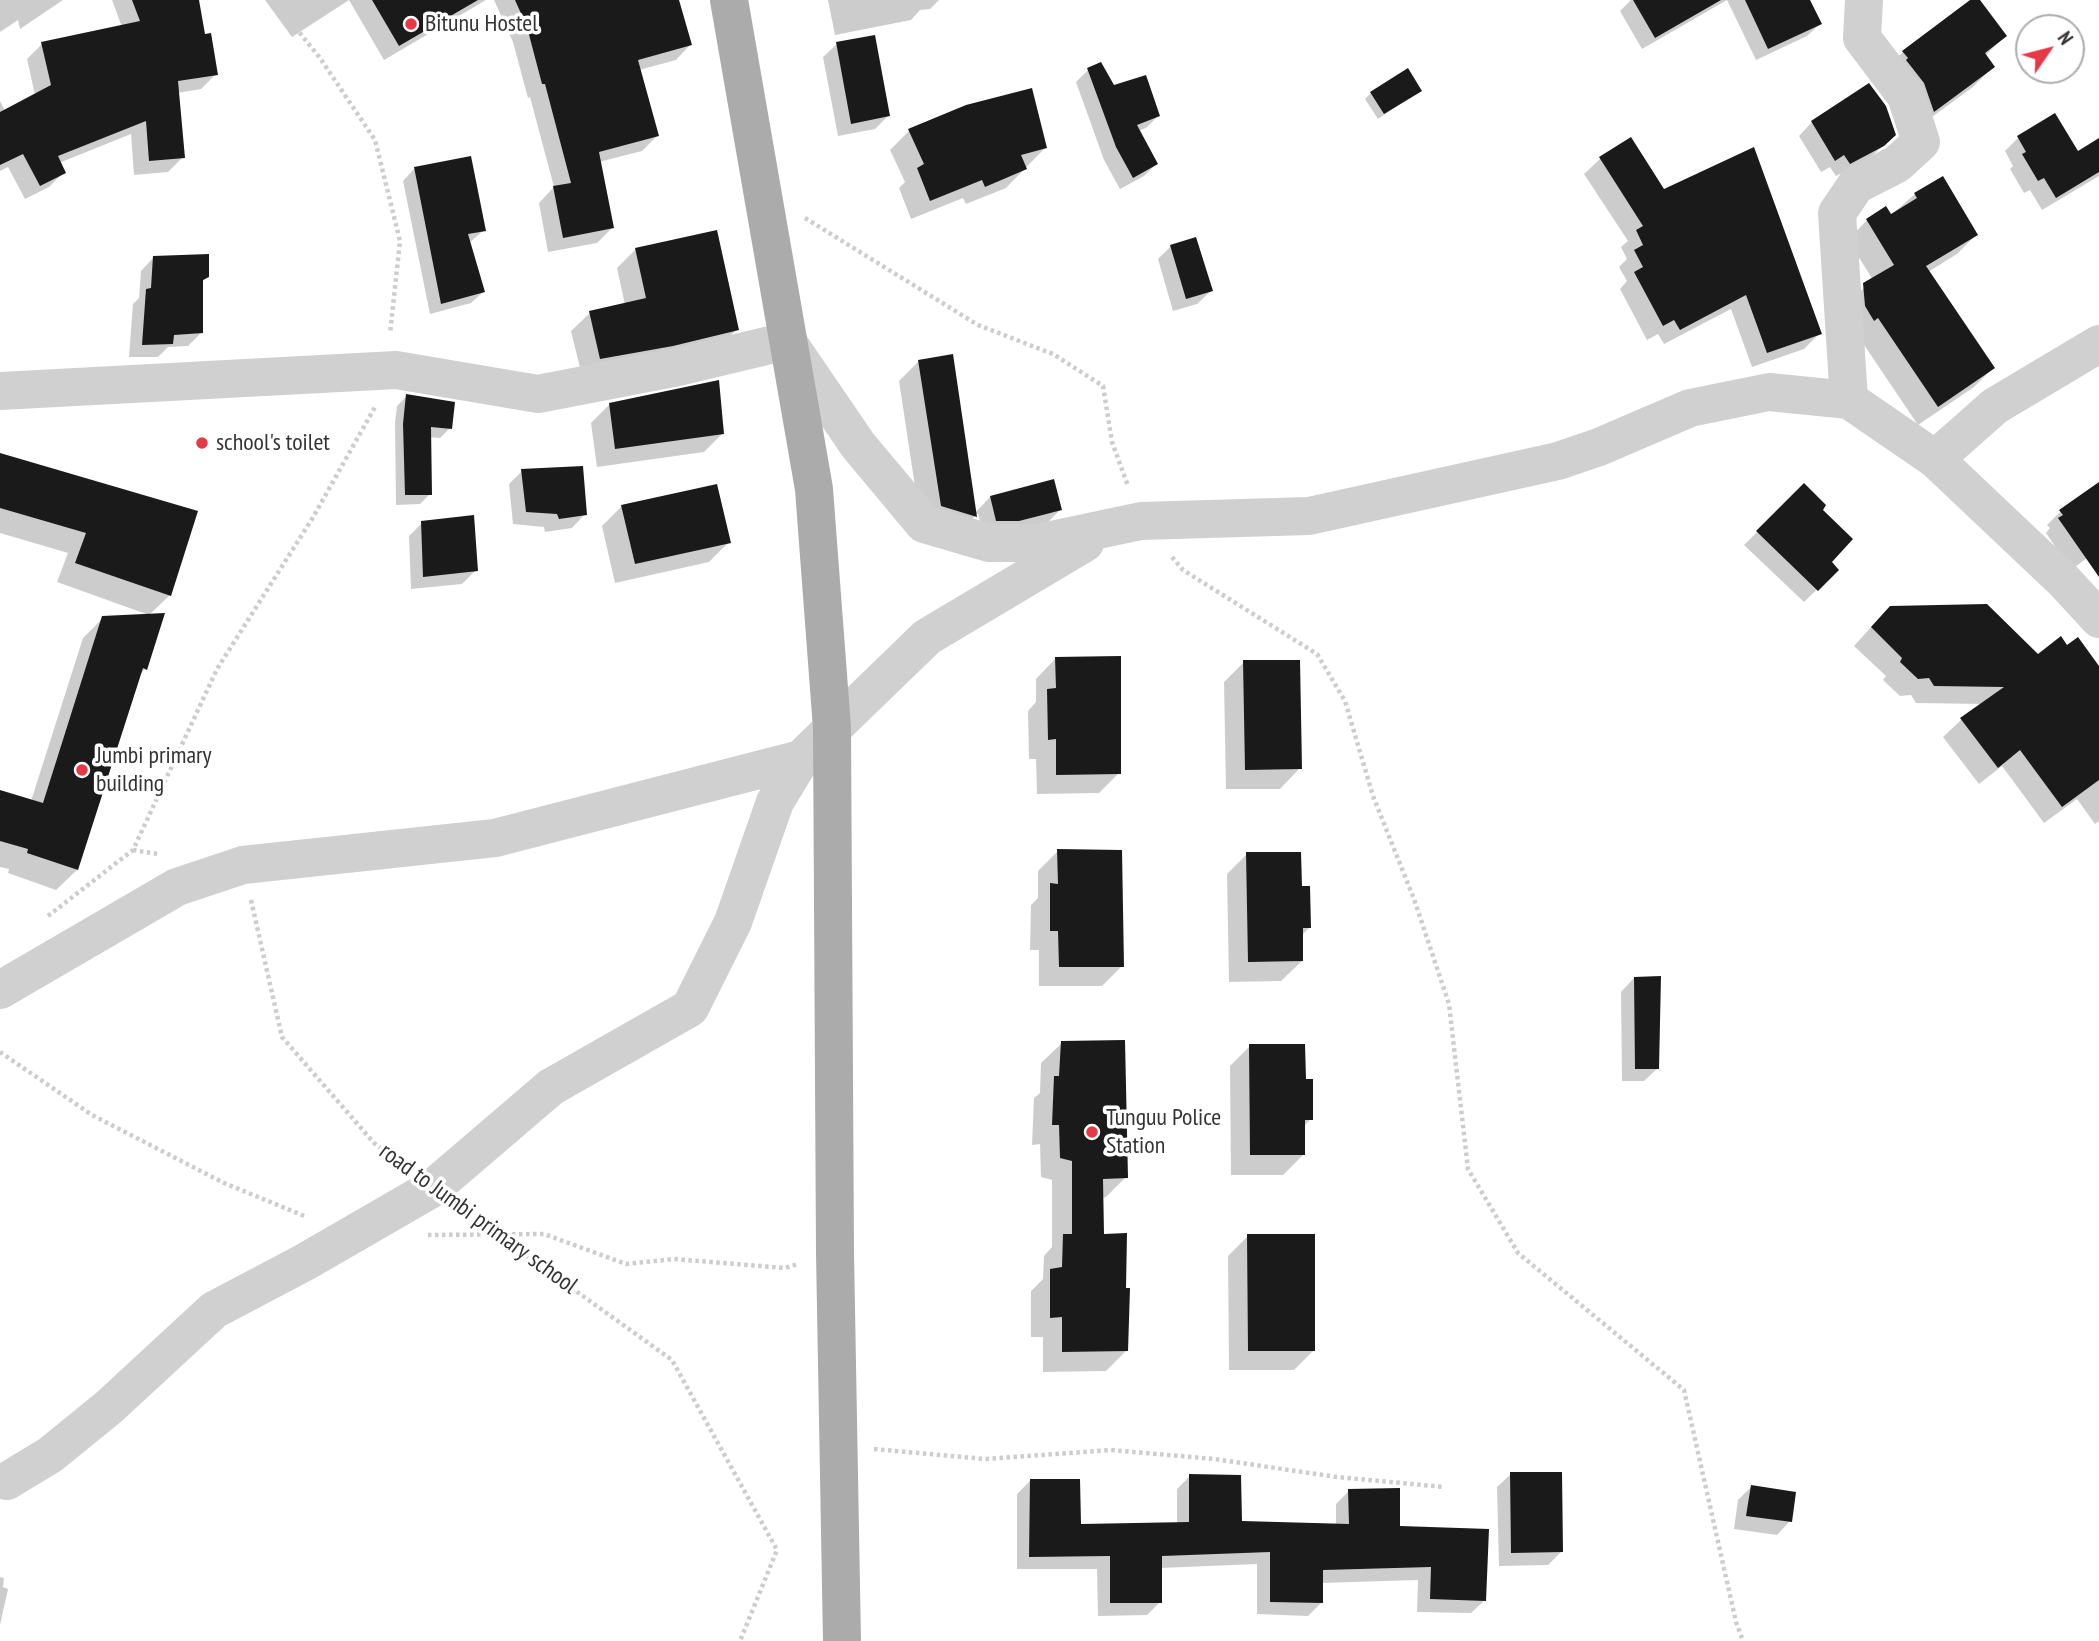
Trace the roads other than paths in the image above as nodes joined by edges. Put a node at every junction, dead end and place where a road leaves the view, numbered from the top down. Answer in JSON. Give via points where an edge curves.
{"nodes":[{"id":1,"x":729,"y":0,"type":"edge"},
{"id":2,"x":1864,"y":0,"type":"edge"},
{"id":3,"x":788,"y":341,"type":"junction"},
{"id":4,"x":2093,"y":360,"type":"edge"},
{"id":5,"x":0,"y":391,"type":"edge"},
{"id":6,"x":1849,"y":400,"type":"junction"},
{"id":7,"x":1935,"y":459,"type":"junction"},
{"id":8,"x":1141,"y":521,"type":"junction"},
{"id":9,"x":2099,"y":619,"type":"edge"},
{"id":10,"x":832,"y":728,"type":"junction"},
{"id":11,"x":801,"y":759,"type":"junction"},
{"id":12,"x":0,"y":989,"type":"edge"},
{"id":13,"x":7,"y":1481,"type":"dead end"},
{"id":14,"x":842,"y":1641,"type":"edge"}],
"edges":[{"from":1,"to":3,"type":"main road"},
{"from":2,"to":6,"type":"street","via":[[1862,38],[1906,96],[1921,142],[1897,164],[1856,185],[1836,213]]},
{"from":3,"to":5,"type":"street","via":[[538,394],[396,370]]},
{"from":3,"to":8,"type":"street","via":[[858,445],[924,524],[989,543],[1037,543]]},
{"from":3,"to":10,"type":"main road","via":[[814,489]]},
{"from":4,"to":7,"type":"street","via":[[1995,406]]},
{"from":6,"to":7,"type":"street"},
{"from":6,"to":8,"type":"street","via":[[1769,392],[1690,408],[1558,461],[1309,516]]},
{"from":7,"to":9,"type":"street"},
{"from":8,"to":10,"type":"street","via":[[1080,544],[927,637]]},
{"from":10,"to":11,"type":"street"},
{"from":10,"to":14,"type":"main road"},
{"from":11,"to":12,"type":"street","via":[[495,838],[243,865],[177,887]]},
{"from":11,"to":13,"type":"street","via":[[775,802],[733,922],[690,1008],[551,1087],[433,1188],[214,1310],[109,1407],[50,1455]]}]}
